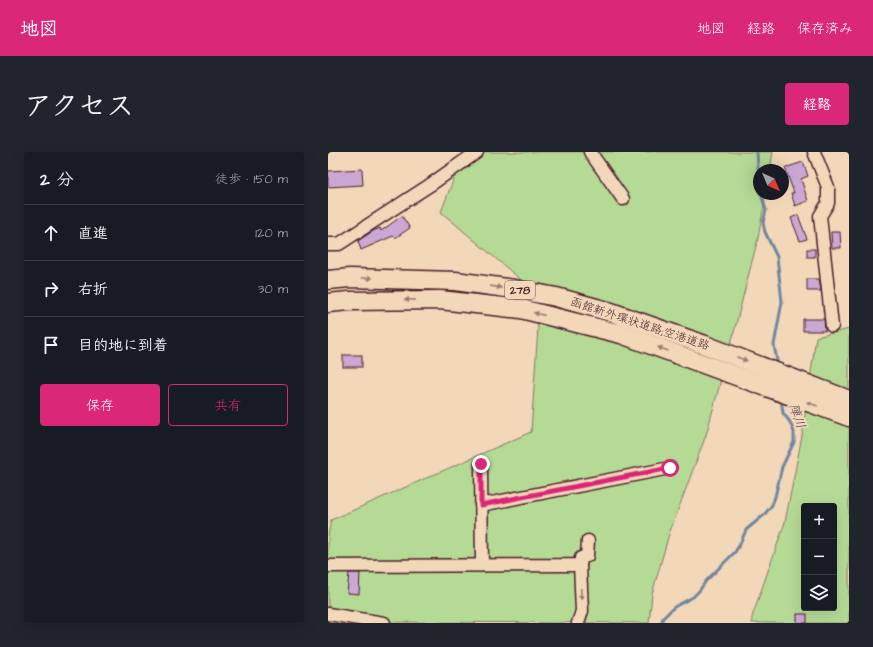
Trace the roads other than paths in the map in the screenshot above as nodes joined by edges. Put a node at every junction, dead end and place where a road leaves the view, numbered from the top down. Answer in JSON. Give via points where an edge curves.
{"nodes":[{"id":1,"x":477,"y":152,"type":"edge"},
{"id":2,"x":590,"y":152,"type":"edge"},
{"id":3,"x":814,"y":152,"type":"edge"},
{"id":4,"x":623,"y":199,"type":"dead end"},
{"id":5,"x":328,"y":244,"type":"edge"},
{"id":6,"x":328,"y":280,"type":"edge"},
{"id":7,"x":328,"y":303,"type":"edge"},
{"id":8,"x":832,"y":326,"type":"dead end"},
{"id":9,"x":849,"y":400,"type":"edge"},
{"id":10,"x":849,"y":417,"type":"edge"},
{"id":11,"x":481,"y":464,"type":"dead end"},
{"id":12,"x":670,"y":468,"type":"dead end"},
{"id":13,"x":481,"y":505,"type":"junction"},
{"id":14,"x":588,"y":541,"type":"dead end"},
{"id":15,"x":482,"y":565,"type":"junction"},
{"id":16,"x":580,"y":565,"type":"junction"},
{"id":17,"x":328,"y":566,"type":"edge"},
{"id":18,"x":328,"y":614,"type":"edge"},
{"id":19,"x":384,"y":623,"type":"edge"},
{"id":20,"x":578,"y":623,"type":"edge"}],
"edges":[{"from":1,"to":5,"type":"street","via":[[339,244]]},
{"from":2,"to":4,"type":"street"},
{"from":3,"to":8,"type":"street","via":[[828,187],[828,203],[820,216]]},
{"from":6,"to":9,"type":"highway","name":"函館新外環状道路;空港道路","number":"278","one_way":true,"via":[[350,278],[455,281],[556,297],[611,312],[705,345]]},
{"from":10,"to":7,"type":"highway","name":"函館新外環状道路;空港道路","number":"278","one_way":true,"via":[[621,334],[521,309],[440,300]]},
{"from":11,"to":13,"type":"street"},
{"from":12,"to":13,"type":"street"},
{"from":13,"to":15,"type":"street"},
{"from":14,"to":16,"type":"street","via":[[587,556],[581,558]]},
{"from":15,"to":16,"type":"street"},
{"from":15,"to":17,"type":"street"},
{"from":16,"to":20,"type":"street","one_way":true,"via":[[582,611]]},
{"from":18,"to":19,"type":"street"}]}
